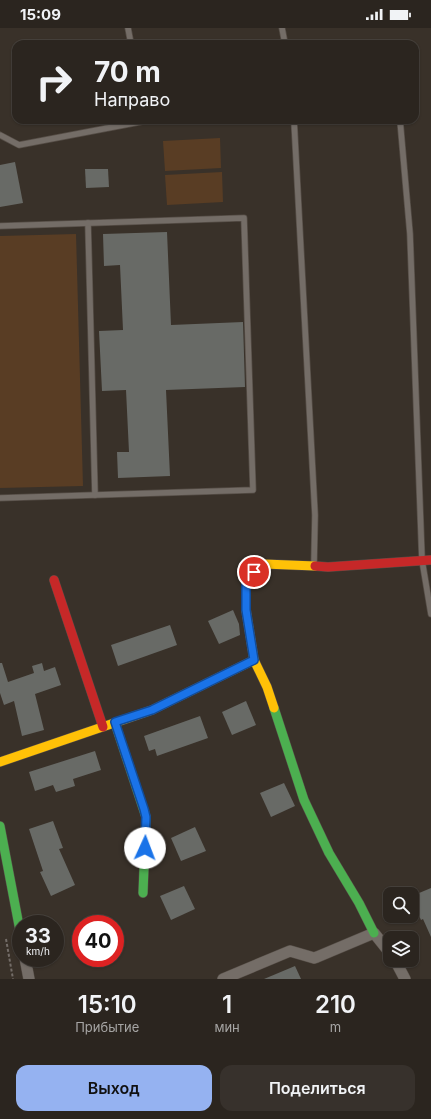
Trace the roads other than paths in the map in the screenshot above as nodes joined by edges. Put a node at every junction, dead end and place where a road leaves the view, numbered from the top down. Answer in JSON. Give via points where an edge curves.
{"nodes":[{"id":1,"x":128,"y":28,"type":"edge"},
{"id":2,"x":282,"y":28,"type":"edge"},
{"id":3,"x":130,"y":40,"type":"edge"},
{"id":4,"x":284,"y":40,"type":"edge"},
{"id":5,"x":126,"y":124,"type":"edge"},
{"id":6,"x":294,"y":124,"type":"edge"},
{"id":7,"x":400,"y":124,"type":"edge"},
{"id":8,"x":0,"y":135,"type":"edge"},
{"id":9,"x":88,"y":223,"type":"junction"},
{"id":10,"x":0,"y":226,"type":"edge"},
{"id":11,"x":94,"y":495,"type":"junction"},
{"id":12,"x":0,"y":498,"type":"edge"},
{"id":13,"x":426,"y":560,"type":"edge"},
{"id":14,"x":314,"y":567,"type":"junction"},
{"id":15,"x":54,"y":580,"type":"dead end"},
{"id":16,"x":431,"y":614,"type":"edge"},
{"id":17,"x":254,"y":660,"type":"junction"},
{"id":18,"x":115,"y":722,"type":"junction"},
{"id":19,"x":103,"y":727,"type":"junction"},
{"id":20,"x":0,"y":762,"type":"edge"},
{"id":21,"x":0,"y":826,"type":"edge"},
{"id":22,"x":143,"y":893,"type":"dead end"},
{"id":23,"x":17,"y":915,"type":"edge"},
{"id":24,"x":374,"y":933,"type":"junction"},
{"id":25,"x":383,"y":945,"type":"edge"},
{"id":26,"x":27,"y":967,"type":"edge"},
{"id":27,"x":399,"y":967,"type":"edge"},
{"id":28,"x":29,"y":979,"type":"edge"},
{"id":29,"x":223,"y":979,"type":"edge"},
{"id":30,"x":405,"y":979,"type":"edge"}],
"edges":[{"from":1,"to":3,"type":"lane"},
{"from":2,"to":4,"type":"lane"},
{"from":5,"to":8,"type":"lane","via":[[19,145]]},
{"from":6,"to":14,"type":"lane","via":[[315,515]]},
{"from":7,"to":13,"type":"lane","via":[[410,234]]},
{"from":9,"to":10,"type":"lane"},
{"from":9,"to":11,"type":"lane"},
{"from":9,"to":11,"type":"lane","via":[[244,218],[253,490]]},
{"from":11,"to":12,"type":"lane"},
{"from":13,"to":14,"type":"street"},
{"from":13,"to":16,"type":"lane"},
{"from":14,"to":17,"type":"street","via":[[264,564],[254,572],[246,584],[246,610]]},
{"from":15,"to":19,"type":"street"},
{"from":17,"to":18,"type":"street","via":[[152,710]]},
{"from":17,"to":24,"type":"street","via":[[267,687],[304,800],[329,853],[360,903]]},
{"from":18,"to":19,"type":"street"},
{"from":18,"to":22,"type":"street","via":[[146,817]]},
{"from":19,"to":20,"type":"street"},
{"from":21,"to":23,"type":"street"},
{"from":24,"to":25,"type":"street"},
{"from":24,"to":29,"type":"street","via":[[314,958],[290,951]]},
{"from":26,"to":28,"type":"street"},
{"from":27,"to":30,"type":"street"}]}
